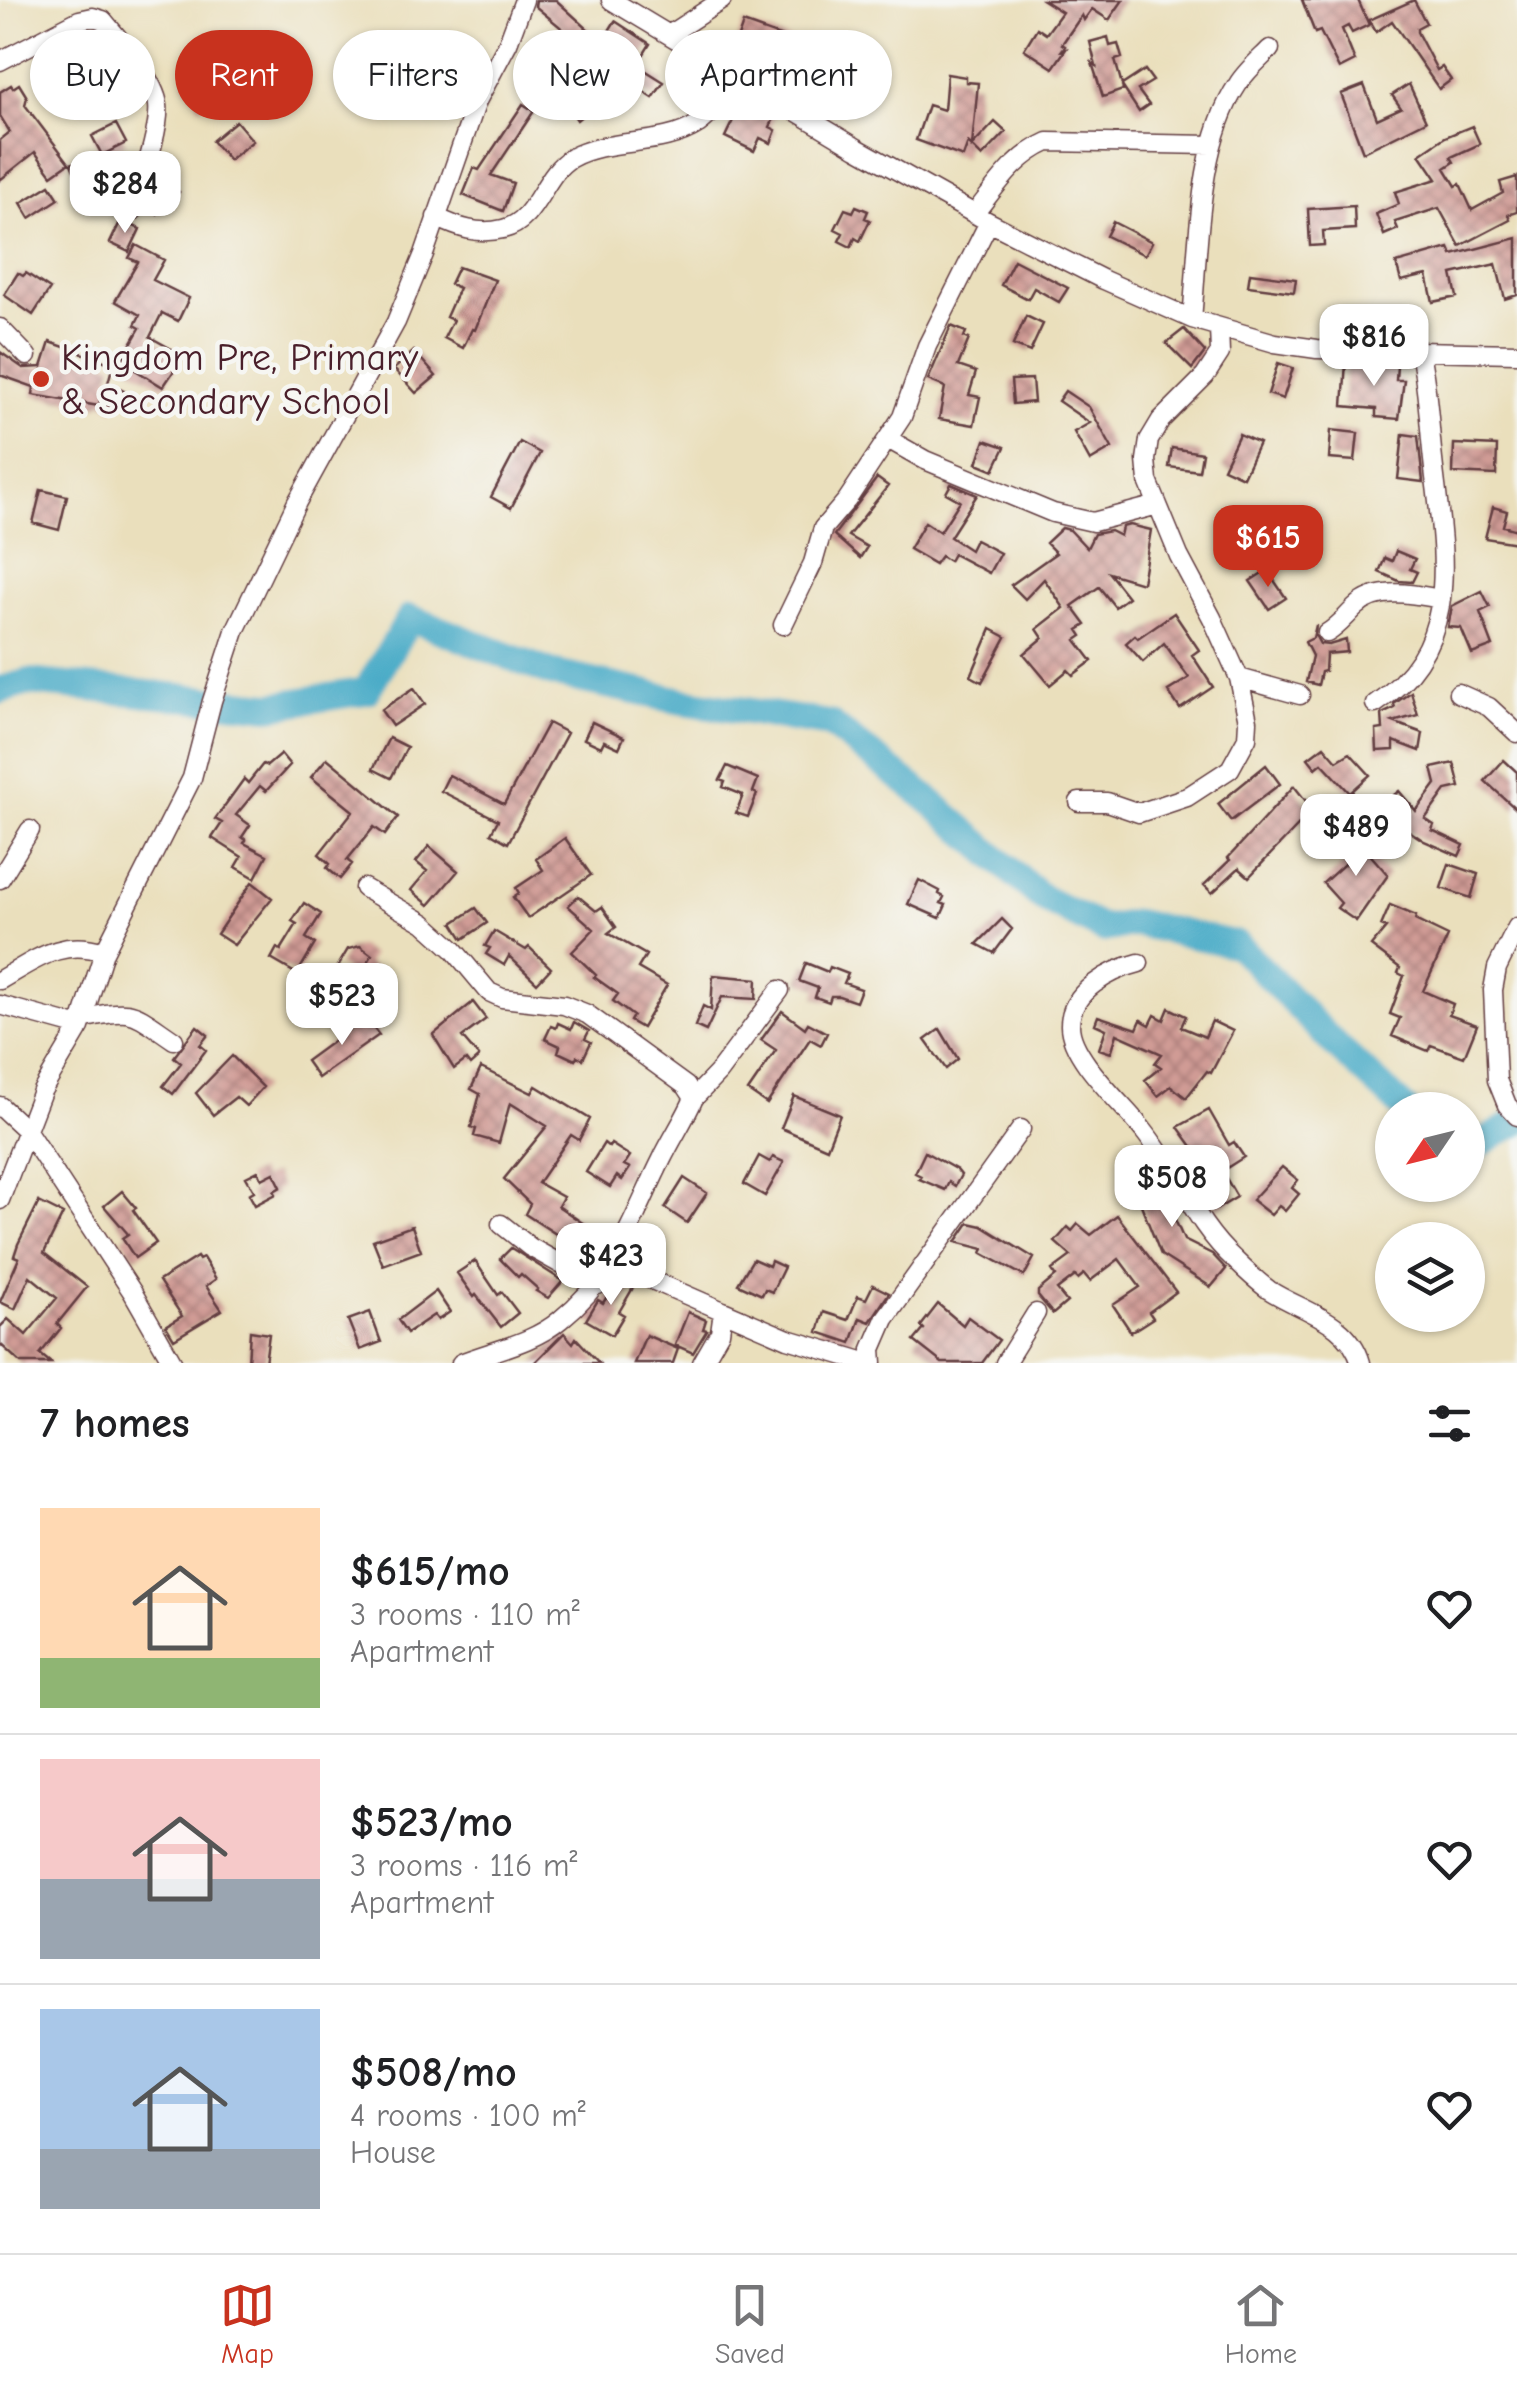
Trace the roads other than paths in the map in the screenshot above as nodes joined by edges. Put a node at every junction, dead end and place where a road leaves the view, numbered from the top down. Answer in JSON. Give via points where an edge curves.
{"nodes":[{"id":1,"x":524,"y":0,"type":"edge"},
{"id":2,"x":611,"y":0,"type":"edge"},
{"id":3,"x":722,"y":0,"type":"edge"},
{"id":4,"x":676,"y":30,"type":"edge"},
{"id":5,"x":665,"y":31,"type":"edge"},
{"id":6,"x":1270,"y":49,"type":"dead end"},
{"id":7,"x":0,"y":62,"type":"edge"},
{"id":8,"x":702,"y":120,"type":"edge"},
{"id":9,"x":812,"y":120,"type":"edge"},
{"id":10,"x":1212,"y":145,"type":"junction"},
{"id":11,"x":133,"y":212,"type":"dead end"},
{"id":12,"x":436,"y":217,"type":"junction"},
{"id":13,"x":981,"y":218,"type":"junction"},
{"id":14,"x":1192,"y":318,"type":"junction"},
{"id":15,"x":0,"y":328,"type":"edge"},
{"id":16,"x":1219,"y":328,"type":"junction"},
{"id":17,"x":1420,"y":353,"type":"junction"},
{"id":18,"x":1517,"y":353,"type":"edge"},
{"id":19,"x":26,"y":356,"type":"dead end"},
{"id":20,"x":888,"y":439,"type":"junction"},
{"id":21,"x":1158,"y":505,"type":"junction"},
{"id":22,"x":1441,"y":599,"type":"junction"},
{"id":23,"x":783,"y":625,"type":"dead end"},
{"id":24,"x":1327,"y":633,"type":"dead end"},
{"id":25,"x":1239,"y":678,"type":"junction"},
{"id":26,"x":1458,"y":693,"type":"dead end"},
{"id":27,"x":1300,"y":695,"type":"dead end"},
{"id":28,"x":1375,"y":704,"type":"dead end"},
{"id":29,"x":1517,"y":733,"type":"edge"},
{"id":30,"x":1079,"y":802,"type":"dead end"},
{"id":31,"x":30,"y":830,"type":"dead end"},
{"id":32,"x":0,"y":880,"type":"edge"},
{"id":33,"x":364,"y":888,"type":"dead end"},
{"id":34,"x":1517,"y":927,"type":"edge"},
{"id":35,"x":104,"y":952,"type":"junction"},
{"id":36,"x":1139,"y":963,"type":"dead end"},
{"id":37,"x":0,"y":980,"type":"edge"},
{"id":38,"x":780,"y":990,"type":"dead end"},
{"id":39,"x":0,"y":1005,"type":"edge"},
{"id":40,"x":81,"y":1023,"type":"junction"},
{"id":41,"x":174,"y":1040,"type":"dead end"},
{"id":42,"x":694,"y":1098,"type":"junction"},
{"id":43,"x":0,"y":1106,"type":"edge"},
{"id":44,"x":1517,"y":1116,"type":"edge"},
{"id":45,"x":1022,"y":1129,"type":"dead end"},
{"id":46,"x":28,"y":1131,"type":"junction"},
{"id":47,"x":0,"y":1200,"type":"edge"},
{"id":48,"x":501,"y":1224,"type":"dead end"},
{"id":49,"x":614,"y":1263,"type":"junction"},
{"id":50,"x":598,"y":1285,"type":"junction"},
{"id":51,"x":723,"y":1312,"type":"junction"},
{"id":52,"x":1036,"y":1314,"type":"dead end"},
{"id":53,"x":173,"y":1363,"type":"edge"},
{"id":54,"x":462,"y":1363,"type":"edge"},
{"id":55,"x":702,"y":1363,"type":"edge"},
{"id":56,"x":871,"y":1363,"type":"edge"},
{"id":57,"x":1005,"y":1363,"type":"edge"},
{"id":58,"x":1361,"y":1363,"type":"edge"}],
"edges":[{"from":1,"to":12,"type":"street","via":[[477,101]]},
{"from":2,"to":5,"type":"street"},
{"from":3,"to":4,"type":"street"},
{"from":6,"to":10,"type":"street","via":[[1234,89]]},
{"from":7,"to":11,"type":"street","via":[[79,20],[103,20],[158,103]]},
{"from":8,"to":12,"type":"street","via":[[572,158],[530,212],[506,229],[477,232]]},
{"from":9,"to":13,"type":"street"},
{"from":10,"to":13,"type":"street","via":[[1048,142],[1014,163]]},
{"from":10,"to":14,"type":"street"},
{"from":12,"to":35,"type":"street","via":[[396,322],[297,502],[236,631],[192,778]]},
{"from":13,"to":14,"type":"street"},
{"from":13,"to":20,"type":"street"},
{"from":14,"to":16,"type":"street"},
{"from":15,"to":19,"type":"street"},
{"from":16,"to":17,"type":"street","via":[[1302,348]]},
{"from":16,"to":21,"type":"street","via":[[1220,353],[1149,440],[1148,481]]},
{"from":17,"to":18,"type":"street"},
{"from":17,"to":22,"type":"street","via":[[1442,518]]},
{"from":20,"to":21,"type":"street","via":[[1053,513],[1093,522]]},
{"from":20,"to":23,"type":"street","via":[[823,528]]},
{"from":21,"to":25,"type":"street"},
{"from":22,"to":24,"type":"street","via":[[1375,595]]},
{"from":22,"to":28,"type":"street","via":[[1429,648]]},
{"from":25,"to":27,"type":"street"},
{"from":25,"to":30,"type":"street","via":[[1247,738],[1216,780],[1138,813],[1107,802]]},
{"from":26,"to":29,"type":"street","via":[[1490,707]]},
{"from":31,"to":32,"type":"street"},
{"from":33,"to":42,"type":"street","via":[[424,923],[489,992],[587,1014]]},
{"from":34,"to":44,"type":"street","via":[[1493,990],[1497,1080]]},
{"from":35,"to":37,"type":"street","via":[[67,946]]},
{"from":35,"to":40,"type":"street"},
{"from":36,"to":58,"type":"street","via":[[1105,975],[1081,998],[1070,1026],[1074,1044],[1146,1133],[1218,1243],[1269,1290],[1337,1328]]},
{"from":38,"to":42,"type":"street"},
{"from":39,"to":40,"type":"street"},
{"from":40,"to":41,"type":"street","via":[[132,1012]]},
{"from":40,"to":46,"type":"street","via":[[42,1091]]},
{"from":42,"to":49,"type":"street"},
{"from":43,"to":46,"type":"street"},
{"from":45,"to":56,"type":"street","via":[[885,1318]]},
{"from":46,"to":47,"type":"street"},
{"from":46,"to":53,"type":"street"},
{"from":48,"to":50,"type":"street"},
{"from":49,"to":50,"type":"street"},
{"from":49,"to":51,"type":"street"},
{"from":50,"to":54,"type":"street","via":[[535,1336]]},
{"from":51,"to":55,"type":"street"},
{"from":51,"to":56,"type":"street"},
{"from":52,"to":57,"type":"street"}]}
